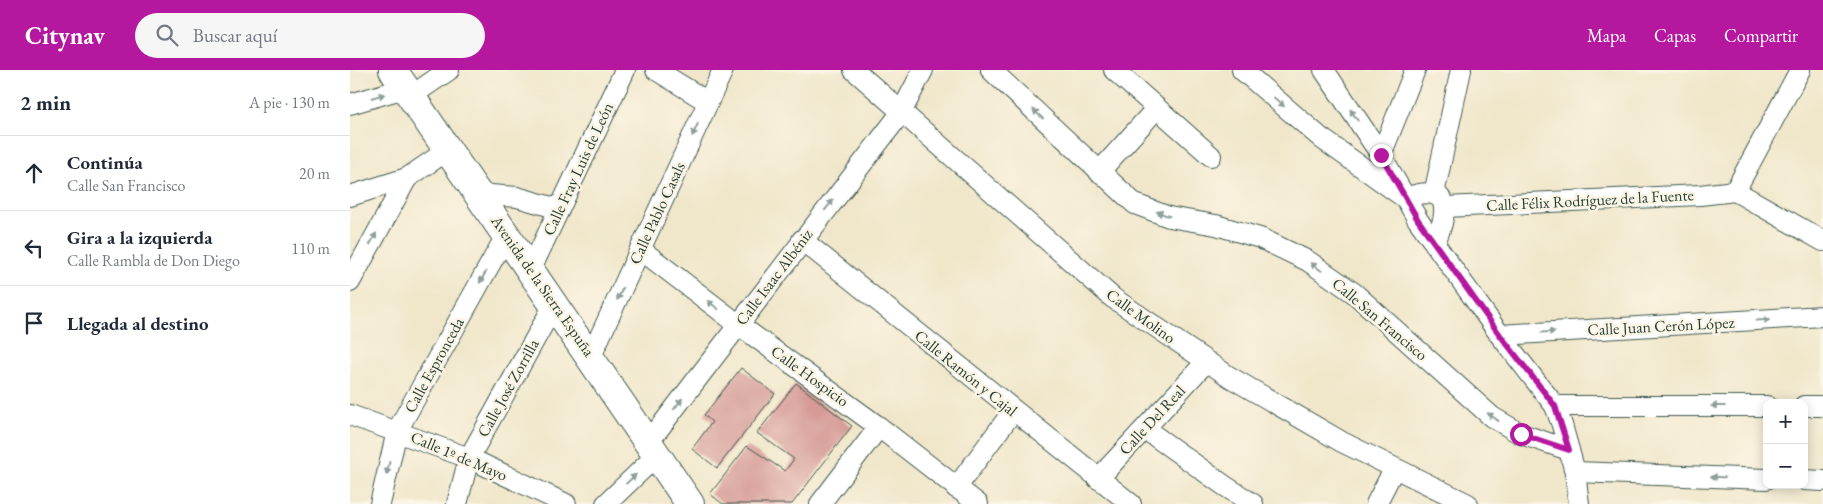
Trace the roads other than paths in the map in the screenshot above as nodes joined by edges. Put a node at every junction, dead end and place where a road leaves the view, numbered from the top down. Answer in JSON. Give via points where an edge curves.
{"nodes":[{"id":1,"x":449,"y":70,"type":"edge"},
{"id":2,"x":625,"y":70,"type":"edge"},
{"id":3,"x":656,"y":70,"type":"edge"},
{"id":4,"x":723,"y":70,"type":"edge"},
{"id":5,"x":854,"y":70,"type":"edge"},
{"id":6,"x":922,"y":70,"type":"edge"},
{"id":7,"x":991,"y":70,"type":"edge"},
{"id":8,"x":1114,"y":70,"type":"edge"},
{"id":9,"x":1242,"y":70,"type":"edge"},
{"id":10,"x":1324,"y":70,"type":"edge"},
{"id":11,"x":1415,"y":70,"type":"edge"},
{"id":12,"x":1461,"y":70,"type":"edge"},
{"id":13,"x":1800,"y":70,"type":"edge"},
{"id":14,"x":403,"y":85,"type":"edge"},
{"id":15,"x":708,"y":102,"type":"junction"},
{"id":16,"x":350,"y":104,"type":"edge"},
{"id":17,"x":1156,"y":109,"type":"junction"},
{"id":18,"x":901,"y":113,"type":"junction"},
{"id":19,"x":448,"y":150,"type":"junction"},
{"id":20,"x":1381,"y":155,"type":"junction"},
{"id":21,"x":1211,"y":156,"type":"dead end"},
{"id":22,"x":1099,"y":172,"type":"junction"},
{"id":23,"x":407,"y":178,"type":"junction"},
{"id":24,"x":1735,"y":191,"type":"junction"},
{"id":25,"x":479,"y":194,"type":"junction"},
{"id":26,"x":350,"y":196,"type":"edge"},
{"id":27,"x":1405,"y":198,"type":"junction"},
{"id":28,"x":1440,"y":201,"type":"junction"},
{"id":29,"x":559,"y":209,"type":"junction"},
{"id":30,"x":507,"y":234,"type":"junction"},
{"id":31,"x":802,"y":240,"type":"junction"},
{"id":32,"x":1823,"y":241,"type":"edge"},
{"id":33,"x":1434,"y":242,"type":"junction"},
{"id":34,"x":640,"y":249,"type":"junction"},
{"id":35,"x":531,"y":269,"type":"junction"},
{"id":36,"x":350,"y":282,"type":"edge"},
{"id":37,"x":555,"y":303,"type":"junction"},
{"id":38,"x":1823,"y":316,"type":"edge"},
{"id":39,"x":739,"y":325,"type":"junction"},
{"id":40,"x":1500,"y":335,"type":"junction"},
{"id":41,"x":591,"y":356,"type":"junction"},
{"id":42,"x":1206,"y":362,"type":"junction"},
{"id":43,"x":1555,"y":406,"type":"junction"},
{"id":44,"x":1763,"y":406,"type":"edge"},
{"id":45,"x":1808,"y":406,"type":"edge"},
{"id":46,"x":1823,"y":406,"type":"edge"},
{"id":47,"x":1013,"y":411,"type":"junction"},
{"id":48,"x":350,"y":415,"type":"edge"},
{"id":49,"x":879,"y":426,"type":"junction"},
{"id":50,"x":1145,"y":429,"type":"junction"},
{"id":51,"x":398,"y":431,"type":"junction"},
{"id":52,"x":653,"y":449,"type":"junction"},
{"id":53,"x":1569,"y":450,"type":"junction"},
{"id":54,"x":469,"y":458,"type":"junction"},
{"id":55,"x":1394,"y":469,"type":"junction"},
{"id":56,"x":1575,"y":472,"type":"junction"},
{"id":57,"x":1098,"y":479,"type":"junction"},
{"id":58,"x":1763,"y":479,"type":"edge"},
{"id":59,"x":1808,"y":480,"type":"edge"},
{"id":60,"x":1823,"y":481,"type":"edge"},
{"id":61,"x":956,"y":488,"type":"junction"},
{"id":62,"x":823,"y":503,"type":"edge"},
{"id":63,"x":380,"y":504,"type":"edge"},
{"id":64,"x":457,"y":504,"type":"edge"},
{"id":65,"x":566,"y":504,"type":"edge"},
{"id":66,"x":606,"y":504,"type":"edge"},
{"id":67,"x":690,"y":504,"type":"edge"},
{"id":68,"x":978,"y":504,"type":"edge"},
{"id":69,"x":1131,"y":504,"type":"edge"},
{"id":70,"x":1253,"y":504,"type":"edge"},
{"id":71,"x":1376,"y":504,"type":"edge"},
{"id":72,"x":1468,"y":504,"type":"edge"},
{"id":73,"x":1579,"y":504,"type":"edge"}],
"edges":[{"from":1,"to":14,"type":"street"},
{"from":2,"to":29,"type":"street","name":"Calle Fray Luis de León"},
{"from":3,"to":15,"type":"street"},
{"from":4,"to":15,"type":"street","name":"Calle Pablo Casals"},
{"from":5,"to":18,"type":"street","name":"Calle Molino"},
{"from":6,"to":18,"type":"street","name":"Calle Isaac Albéniz"},
{"from":22,"to":7,"type":"street","name":"Calle San Francisco","one_way":true},
{"from":8,"to":17,"type":"street"},
{"from":9,"to":27,"type":"street","one_way":true,"via":[[1321,138]]},
{"from":20,"to":10,"type":"street","one_way":true},
{"from":11,"to":20,"type":"street"},
{"from":12,"to":28,"type":"street"},
{"from":13,"to":24,"type":"street"},
{"from":16,"to":14,"type":"street","one_way":true},
{"from":14,"to":19,"type":"main road","name":"Avenida de la Sierra Espuña"},
{"from":15,"to":34,"type":"street","name":"Calle Pablo Casals","one_way":true},
{"from":17,"to":21,"type":"street"},
{"from":17,"to":22,"type":"street"},
{"from":31,"to":18,"type":"street","name":"Calle Isaac Albéniz","one_way":true},
{"from":18,"to":42,"type":"street","name":"Calle Molino","via":[[1113,298]]},
{"from":19,"to":23,"type":"street"},
{"from":19,"to":25,"type":"main road","name":"Avenida de la Sierra Espuña"},
{"from":20,"to":27,"type":"street"},
{"from":53,"to":22,"type":"street","name":"Calle San Francisco","one_way":true,"via":[[1521,434],[1492,417],[1354,293],[1308,261],[1260,238],[1216,225],[1169,217],[1134,204]]},
{"from":23,"to":26,"type":"street"},
{"from":36,"to":23,"type":"street","one_way":true},
{"from":24,"to":28,"type":"street","name":"Calle Félix Rodríguez de la Fuente","via":[[1700,195]]},
{"from":24,"to":32,"type":"street"},
{"from":25,"to":29,"type":"street","via":[[517,197]]},
{"from":25,"to":30,"type":"main road","name":"Avenida de la Sierra Espuña"},
{"from":27,"to":28,"type":"street","name":"Calle Félix Rodríguez de la Fuente","via":[[1424,192]]},
{"from":27,"to":33,"type":"street"},
{"from":28,"to":33,"type":"street","via":[[1444,221]]},
{"from":29,"to":35,"type":"street","name":"Calle Fray Luis de León"},
{"from":30,"to":35,"type":"main road","name":"Avenida de la Sierra Espuña"},
{"from":30,"to":51,"type":"street","name":"Calle Espronceda","one_way":true},
{"from":31,"to":39,"type":"street","name":"Calle Isaac Albéniz"},
{"from":31,"to":47,"type":"street","name":"Calle Ramón y Cajal"},
{"from":33,"to":40,"type":"street"},
{"from":39,"to":34,"type":"street","name":"Calle Hospicio","one_way":true},
{"from":34,"to":41,"type":"street","name":"Calle Pablo Casals","one_way":true},
{"from":35,"to":37,"type":"main road","name":"Avenida de la Sierra Espuña"},
{"from":37,"to":41,"type":"main road","name":"Avenida de la Sierra Espuña"},
{"from":37,"to":54,"type":"street","name":"Calle José Zorrilla"},
{"from":40,"to":38,"type":"street","name":"Calle Juan Cerón López","one_way":true},
{"from":39,"to":49,"type":"street","name":"Calle Hospicio"},
{"from":52,"to":39,"type":"street","name":"Calle Isaac Albéniz","one_way":true},
{"from":40,"to":43,"type":"street"},
{"from":41,"to":52,"type":"main road","name":"Avenida de la Sierra Espuña"},
{"from":42,"to":50,"type":"street","name":"Calle Del Real"},
{"from":42,"to":55,"type":"street","name":"Calle Molino"},
{"from":44,"to":43,"type":"street","one_way":true},
{"from":43,"to":53,"type":"street"},
{"from":45,"to":46,"type":"street"},
{"from":47,"to":57,"type":"street","name":"Calle Ramón y Cajal"},
{"from":47,"to":61,"type":"street"},
{"from":48,"to":51,"type":"street","name":"Calle 1º de Mayo"},
{"from":49,"to":61,"type":"street","name":"Calle Hospicio"},
{"from":49,"to":62,"type":"street"},
{"from":50,"to":57,"type":"street","name":"Calle Del Real"},
{"from":50,"to":70,"type":"street"},
{"from":51,"to":54,"type":"street","name":"Calle 1º de Mayo"},
{"from":51,"to":63,"type":"street","name":"Calle Espronceda","one_way":true},
{"from":66,"to":52,"type":"street","name":"Calle Isaac Albéniz","one_way":true},
{"from":52,"to":67,"type":"main road","name":"Avenida de la Sierra Espuña"},
{"from":53,"to":56,"type":"street"},
{"from":54,"to":64,"type":"street","name":"Calle José Zorrilla"},
{"from":54,"to":65,"type":"street","name":"Calle 1º de Mayo"},
{"from":55,"to":71,"type":"street"},
{"from":55,"to":72,"type":"street","name":"Calle Molino"},
{"from":58,"to":56,"type":"street","one_way":true},
{"from":56,"to":73,"type":"street"},
{"from":57,"to":69,"type":"street","name":"Calle Ramón y Cajal"},
{"from":59,"to":60,"type":"street"},
{"from":61,"to":68,"type":"street","name":"Calle Hospicio"}]}
